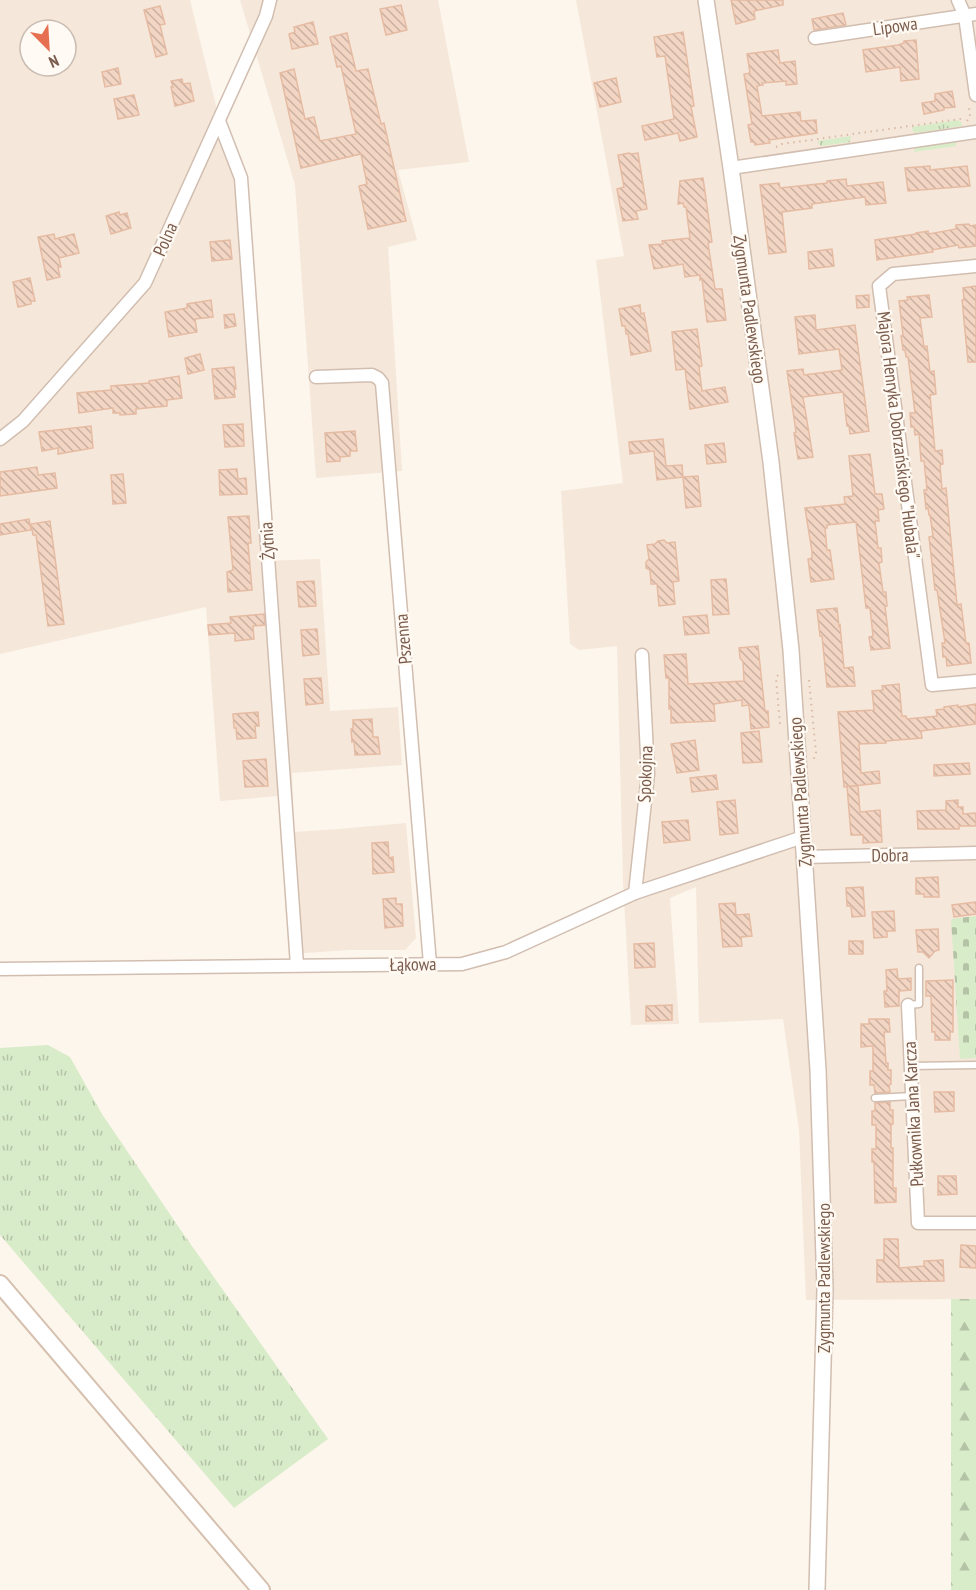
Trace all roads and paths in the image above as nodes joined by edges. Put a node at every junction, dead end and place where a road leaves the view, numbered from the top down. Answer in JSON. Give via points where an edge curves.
{"nodes":[{"id":1,"x":270,"y":0,"type":"edge"},
{"id":2,"x":706,"y":0,"type":"edge"},
{"id":3,"x":958,"y":0,"type":"edge"},
{"id":4,"x":970,"y":15,"type":"edge"},
{"id":5,"x":815,"y":38,"type":"dead end"},
{"id":6,"x":976,"y":95,"type":"edge"},
{"id":7,"x":219,"y":121,"type":"junction"},
{"id":8,"x":976,"y":132,"type":"edge"},
{"id":9,"x":731,"y":168,"type":"junction"},
{"id":10,"x":976,"y":266,"type":"edge"},
{"id":11,"x":316,"y":377,"type":"dead end"},
{"id":12,"x":0,"y":440,"type":"edge"},
{"id":13,"x":642,"y":655,"type":"dead end"},
{"id":14,"x":976,"y":681,"type":"edge"},
{"id":15,"x":802,"y":837,"type":"junction"},
{"id":16,"x":976,"y":853,"type":"edge"},
{"id":17,"x":804,"y":857,"type":"junction"},
{"id":18,"x":635,"y":893,"type":"junction"},
{"id":19,"x":430,"y":964,"type":"junction"},
{"id":20,"x":297,"y":965,"type":"junction"},
{"id":21,"x":919,"y":968,"type":"dead end"},
{"id":22,"x":0,"y":969,"type":"edge"},
{"id":23,"x":908,"y":1005,"type":"joint"},
{"id":24,"x":976,"y":1065,"type":"edge"},
{"id":25,"x":911,"y":1066,"type":"junction"},
{"id":26,"x":912,"y":1096,"type":"junction"},
{"id":27,"x":875,"y":1098,"type":"dead end"},
{"id":28,"x":976,"y":1223,"type":"edge"},
{"id":29,"x":0,"y":1284,"type":"edge"},
{"id":30,"x":261,"y":1590,"type":"edge"},
{"id":31,"x":817,"y":1590,"type":"edge"}],
"edges":[{"from":1,"to":7,"type":"street","name":"Polna"},
{"from":2,"to":9,"type":"street","name":"Zygmunta Padlewskiego"},
{"from":3,"to":4,"type":"street"},
{"from":4,"to":5,"type":"street","name":"Lipowa"},
{"from":4,"to":6,"type":"street"},
{"from":7,"to":12,"type":"street","name":"Polna","via":[[146,283],[23,421]]},
{"from":7,"to":20,"type":"street","name":"Żytnia","via":[[241,178]]},
{"from":8,"to":9,"type":"street"},
{"from":9,"to":15,"type":"street","name":"Zygmunta Padlewskiego","via":[[771,462],[791,650]]},
{"from":10,"to":14,"type":"street","name":"Majora Henryka Dobrzańskiego \"Hubala\"","via":[[893,274],[879,286],[932,686]]},
{"from":11,"to":19,"type":"street","name":"Pszenna","via":[[372,375],[382,383]]},
{"from":13,"to":18,"type":"street","name":"Spokojna","via":[[648,774]]},
{"from":15,"to":17,"type":"street","name":"Zygmunta Padlewskiego"},
{"from":15,"to":18,"type":"street","name":"Łąkowa"},
{"from":16,"to":17,"type":"street","name":"Dobra"},
{"from":17,"to":31,"type":"street","name":"Zygmunta Padlewskiego","via":[[818,1070],[825,1289]]},
{"from":18,"to":19,"type":"street","name":"Łąkowa","via":[[506,952],[462,964]]},
{"from":19,"to":20,"type":"street","name":"Łąkowa"},
{"from":20,"to":22,"type":"street","name":"Łąkowa"},
{"from":21,"to":23,"type":"lane","via":[[920,1004]]},
{"from":23,"to":25,"type":"street","name":"Pułkownika Jana Karcza"},
{"from":24,"to":25,"type":"lane"},
{"from":25,"to":26,"type":"street","name":"Pułkownika Jana Karcza"},
{"from":26,"to":27,"type":"lane"},
{"from":26,"to":28,"type":"street","name":"Pułkownika Jana Karcza","via":[[918,1223]]},
{"from":29,"to":30,"type":"main road"}]}
